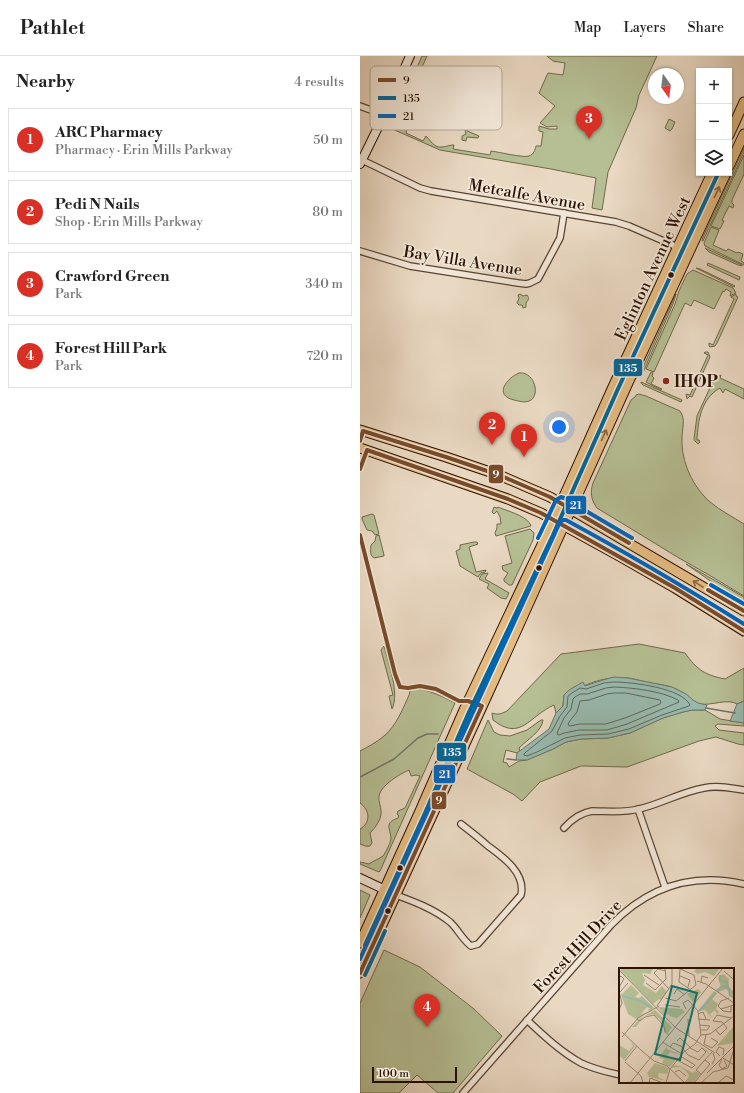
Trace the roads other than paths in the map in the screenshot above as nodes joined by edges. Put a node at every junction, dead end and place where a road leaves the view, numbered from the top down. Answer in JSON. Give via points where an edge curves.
{"nodes":[{"id":1,"x":410,"y":56,"type":"edge"},
{"id":2,"x":406,"y":66,"type":"edge"},
{"id":3,"x":744,"y":102,"type":"edge"},
{"id":4,"x":360,"y":106,"type":"edge"},
{"id":5,"x":370,"y":110,"type":"edge"},
{"id":6,"x":732,"y":128,"type":"edge"},
{"id":7,"x":377,"y":130,"type":"edge"},
{"id":8,"x":744,"y":134,"type":"edge"},
{"id":9,"x":732,"y":160,"type":"edge"},
{"id":10,"x":361,"y":162,"type":"edge"},
{"id":11,"x":711,"y":176,"type":"edge"},
{"id":12,"x":725,"y":176,"type":"edge"},
{"id":13,"x":564,"y":213,"type":"junction"},
{"id":14,"x":678,"y":248,"type":"junction"},
{"id":15,"x":360,"y":251,"type":"edge"},
{"id":16,"x":689,"y":252,"type":"junction"},
{"id":17,"x":360,"y":430,"type":"edge"},
{"id":18,"x":360,"y":448,"type":"edge"},
{"id":19,"x":560,"y":503,"type":"junction"},
{"id":20,"x":571,"y":509,"type":"junction"},
{"id":21,"x":553,"y":520,"type":"junction"},
{"id":22,"x":564,"y":526,"type":"junction"},
{"id":23,"x":744,"y":611,"type":"edge"},
{"id":24,"x":744,"y":631,"type":"edge"},
{"id":25,"x":744,"y":790,"type":"edge"},
{"id":26,"x":638,"y":809,"type":"junction"},
{"id":27,"x":461,"y":824,"type":"dead end"},
{"id":28,"x":564,"y":828,"type":"dead end"},
{"id":29,"x":360,"y":878,"type":"edge"},
{"id":30,"x":744,"y":884,"type":"edge"},
{"id":31,"x":665,"y":887,"type":"junction"},
{"id":32,"x":384,"y":890,"type":"junction"},
{"id":33,"x":396,"y":895,"type":"junction"},
{"id":34,"x":360,"y":943,"type":"edge"},
{"id":35,"x":360,"y":973,"type":"edge"},
{"id":36,"x":527,"y":1020,"type":"junction"},
{"id":37,"x":619,"y":1075,"type":"edge"},
{"id":38,"x":463,"y":1093,"type":"edge"}],
"edges":[{"from":1,"to":2,"type":"street"},
{"from":3,"to":6,"type":"main road"},
{"from":4,"to":5,"type":"street"},
{"from":7,"to":10,"type":"street"},
{"from":8,"to":9,"type":"main road"},
{"from":10,"to":13,"type":"street","name":"Metcalfe Avenue","via":[[420,188]]},
{"from":11,"to":14,"type":"main road","name":"Eglinton Avenue West"},
{"from":16,"to":12,"type":"main road","name":"Eglinton Avenue West","one_way":true},
{"from":13,"to":14,"type":"street","name":"Metcalfe Avenue","via":[[629,226]]},
{"from":13,"to":15,"type":"street","name":"Bay Villa Avenue","via":[[560,238],[538,279],[526,284],[410,266]]},
{"from":14,"to":16,"type":"street","name":"Metcalfe Avenue"},
{"from":14,"to":19,"type":"main road","name":"Eglinton Avenue West"},
{"from":20,"to":16,"type":"main road","name":"Eglinton Avenue West","one_way":true},
{"from":17,"to":19,"type":"main road","via":[[499,475]]},
{"from":18,"to":21,"type":"main road","via":[[508,499]]},
{"from":19,"to":20,"type":"main road"},
{"from":19,"to":21,"type":"main road","name":"Eglinton Avenue West"},
{"from":20,"to":22,"type":"main road","name":"Eglinton Avenue West"},
{"from":23,"to":20,"type":"main road","one_way":true},
{"from":21,"to":22,"type":"main road"},
{"from":21,"to":32,"type":"main road","name":"Eglinton Avenue West","via":[[464,710]]},
{"from":22,"to":24,"type":"main road","via":[[628,560]]},
{"from":22,"to":33,"type":"main road","name":"Eglinton Avenue West"},
{"from":25,"to":26,"type":"street","via":[[725,787],[704,788]]},
{"from":26,"to":28,"type":"street","via":[[587,812]]},
{"from":26,"to":31,"type":"street"},
{"from":27,"to":33,"type":"street","via":[[508,861],[516,871],[522,886],[521,895],[478,944],[470,946],[451,923],[434,911]]},
{"from":29,"to":32,"type":"street"},
{"from":30,"to":31,"type":"street","name":"Forest Hill Drive","via":[[703,879]]},
{"from":31,"to":36,"type":"street","name":"Forest Hill Drive","via":[[638,901],[620,916]]},
{"from":32,"to":33,"type":"street"},
{"from":32,"to":34,"type":"main road","name":"Eglinton Avenue West"},
{"from":33,"to":35,"type":"main road","name":"Eglinton Avenue West"},
{"from":36,"to":37,"type":"street","via":[[552,1043],[582,1063]]},
{"from":36,"to":38,"type":"street","name":"Forest Hill Drive"}]}
